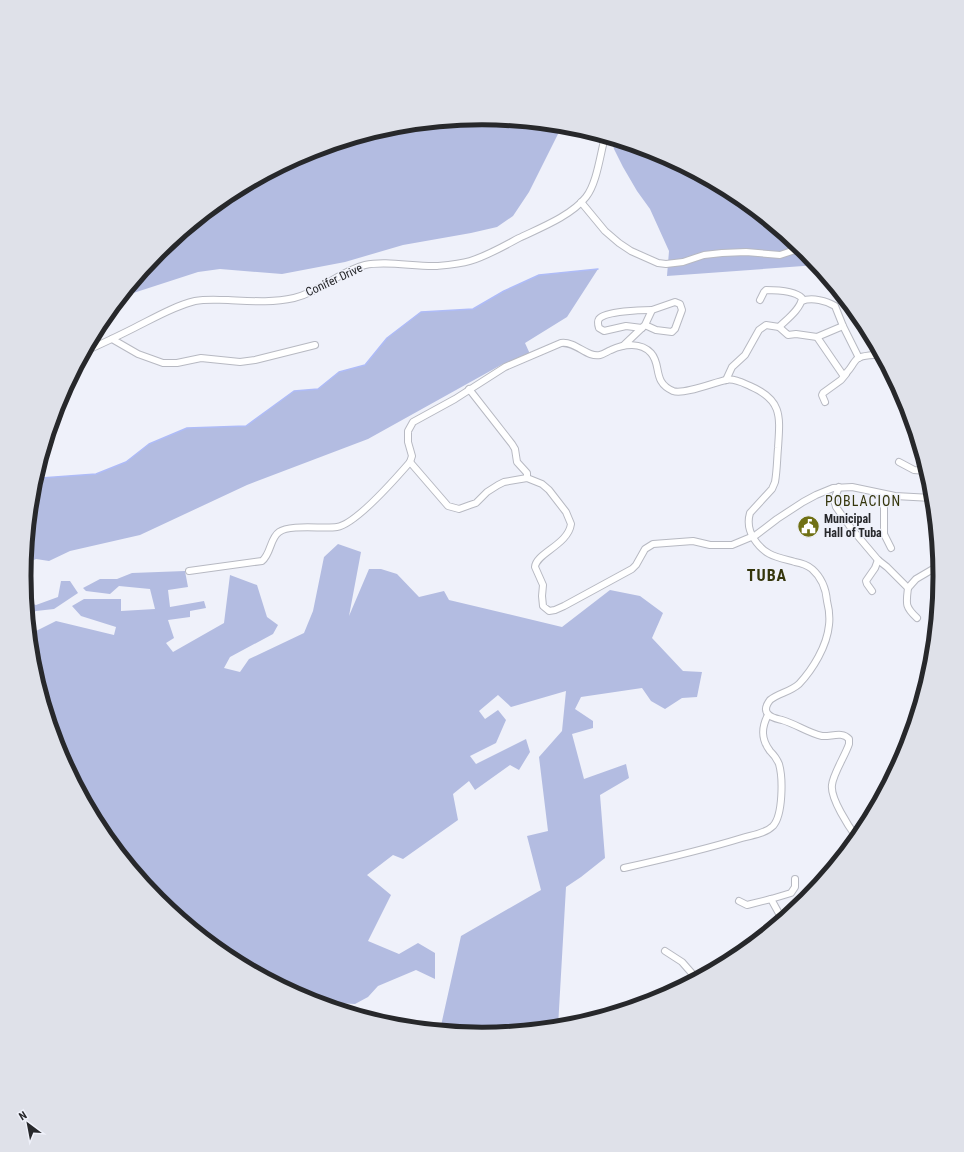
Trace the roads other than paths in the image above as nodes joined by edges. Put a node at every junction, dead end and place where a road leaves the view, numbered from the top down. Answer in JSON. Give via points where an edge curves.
{"nodes":[{"id":1,"x":604,"y":142,"type":"edge"},
{"id":2,"x":581,"y":202,"type":"junction"},
{"id":3,"x":793,"y":250,"type":"edge"},
{"id":4,"x":760,"y":300,"type":"dead end"},
{"id":5,"x":802,"y":301,"type":"junction"},
{"id":6,"x":652,"y":310,"type":"junction"},
{"id":7,"x":644,"y":326,"type":"junction"},
{"id":8,"x":843,"y":326,"type":"junction"},
{"id":9,"x":779,"y":327,"type":"junction"},
{"id":10,"x":817,"y":337,"type":"junction"},
{"id":11,"x":112,"y":339,"type":"junction"},
{"id":12,"x":315,"y":345,"type":"dead end"},
{"id":13,"x":623,"y":346,"type":"junction"},
{"id":14,"x":92,"y":348,"type":"edge"},
{"id":15,"x":875,"y":355,"type":"edge"},
{"id":16,"x":859,"y":358,"type":"junction"},
{"id":17,"x":846,"y":374,"type":"junction"},
{"id":18,"x":726,"y":380,"type":"junction"},
{"id":19,"x":469,"y":389,"type":"junction"},
{"id":20,"x":825,"y":402,"type":"dead end"},
{"id":21,"x":410,"y":462,"type":"junction"},
{"id":22,"x":899,"y":462,"type":"dead end"},
{"id":23,"x":920,"y":471,"type":"edge"},
{"id":24,"x":527,"y":478,"type":"junction"},
{"id":25,"x":839,"y":487,"type":"junction"},
{"id":26,"x":884,"y":494,"type":"junction"},
{"id":27,"x":926,"y":498,"type":"edge"},
{"id":28,"x":752,"y":536,"type":"junction"},
{"id":29,"x":891,"y":548,"type":"dead end"},
{"id":30,"x":878,"y":560,"type":"junction"},
{"id":31,"x":933,"y":569,"type":"dead end"},
{"id":32,"x":189,"y":571,"type":"dead end"},
{"id":33,"x":908,"y":588,"type":"junction"},
{"id":34,"x":872,"y":591,"type":"dead end"},
{"id":35,"x":917,"y":618,"type":"dead end"},
{"id":36,"x":768,"y":715,"type":"junction"},
{"id":37,"x":853,"y":832,"type":"edge"},
{"id":38,"x":624,"y":868,"type":"dead end"},
{"id":39,"x":795,"y":879,"type":"dead end"},
{"id":40,"x":772,"y":899,"type":"junction"},
{"id":41,"x":740,"y":901,"type":"dead end"},
{"id":42,"x":780,"y":914,"type":"edge"},
{"id":43,"x":665,"y":951,"type":"dead end"},
{"id":44,"x":693,"y":974,"type":"edge"}],
"edges":[{"from":1,"to":2,"type":"street","name":"Conifer Drive","via":[[590,191]]},
{"from":2,"to":3,"type":"street","via":[[605,231],[619,243],[658,263],[683,262],[704,255],[746,252],[780,254]]},
{"from":2,"to":11,"type":"street","name":"Conifer Drive","via":[[558,219],[470,261],[436,266],[380,263],[366,265],[296,298],[269,301],[196,301]]},
{"from":4,"to":5,"type":"street","via":[[766,290],[793,293],[800,296]]},
{"from":5,"to":8,"type":"street","via":[[809,299],[831,303],[835,306]]},
{"from":5,"to":9,"type":"street"},
{"from":6,"to":7,"type":"street"},
{"from":6,"to":7,"type":"street","via":[[675,302],[680,304],[682,310],[672,332]]},
{"from":6,"to":7,"type":"street","via":[[605,315],[597,323],[604,331],[626,326]]},
{"from":7,"to":13,"type":"street"},
{"from":8,"to":10,"type":"street"},
{"from":8,"to":16,"type":"street"},
{"from":9,"to":10,"type":"street","via":[[788,335]]},
{"from":9,"to":18,"type":"street","via":[[769,325],[761,328],[745,355],[732,367]]},
{"from":10,"to":17,"type":"street","via":[[841,374]]},
{"from":11,"to":12,"type":"street","via":[[138,354],[163,363],[201,358],[240,362]]},
{"from":11,"to":14,"type":"street","name":"Conifer Drive"},
{"from":13,"to":18,"type":"street","via":[[631,344],[651,353],[660,380],[674,391],[694,389]]},
{"from":13,"to":19,"type":"street","via":[[600,355],[593,355],[573,344],[561,343],[505,367]]},
{"from":15,"to":16,"type":"street"},
{"from":16,"to":17,"type":"street"},
{"from":17,"to":20,"type":"street","via":[[823,393]]},
{"from":18,"to":28,"type":"street","via":[[743,383],[767,396],[776,406],[780,420],[775,482],[772,489],[750,513],[748,524]]},
{"from":19,"to":21,"type":"street","via":[[413,422],[408,431],[412,456]]},
{"from":19,"to":24,"type":"street","via":[[512,444],[517,462],[527,473]]},
{"from":21,"to":24,"type":"street","via":[[448,506],[459,509],[476,502],[504,482]]},
{"from":21,"to":32,"type":"street","via":[[367,508],[339,527],[284,530],[276,534],[262,561]]},
{"from":22,"to":23,"type":"street"},
{"from":24,"to":28,"type":"street","via":[[549,490],[570,521],[568,534],[535,564],[543,584],[543,606],[549,611],[564,606],[632,569],[645,549],[653,544],[692,541],[727,545]]},
{"from":25,"to":26,"type":"street"},
{"from":25,"to":28,"type":"street","via":[[816,495]]},
{"from":25,"to":30,"type":"street","via":[[834,500],[836,507]]},
{"from":26,"to":27,"type":"street"},
{"from":26,"to":29,"type":"street","via":[[884,534]]},
{"from":28,"to":36,"type":"street","via":[[765,552],[813,570],[824,588],[829,614],[827,638],[823,648],[800,682],[770,700],[766,706]]},
{"from":30,"to":33,"type":"street"},
{"from":30,"to":34,"type":"street","via":[[866,581]]},
{"from":31,"to":33,"type":"street","via":[[916,579]]},
{"from":33,"to":35,"type":"street","via":[[906,605]]},
{"from":36,"to":37,"type":"street","via":[[820,735],[845,735],[849,739],[832,785],[832,792]]},
{"from":36,"to":38,"type":"street","via":[[763,738],[779,764],[781,798],[776,822],[764,832],[714,847]]},
{"from":39,"to":40,"type":"street","via":[[795,887],[791,893]]},
{"from":40,"to":41,"type":"street","via":[[747,905]]},
{"from":40,"to":42,"type":"street"},
{"from":43,"to":44,"type":"street","via":[[682,962]]}]}
